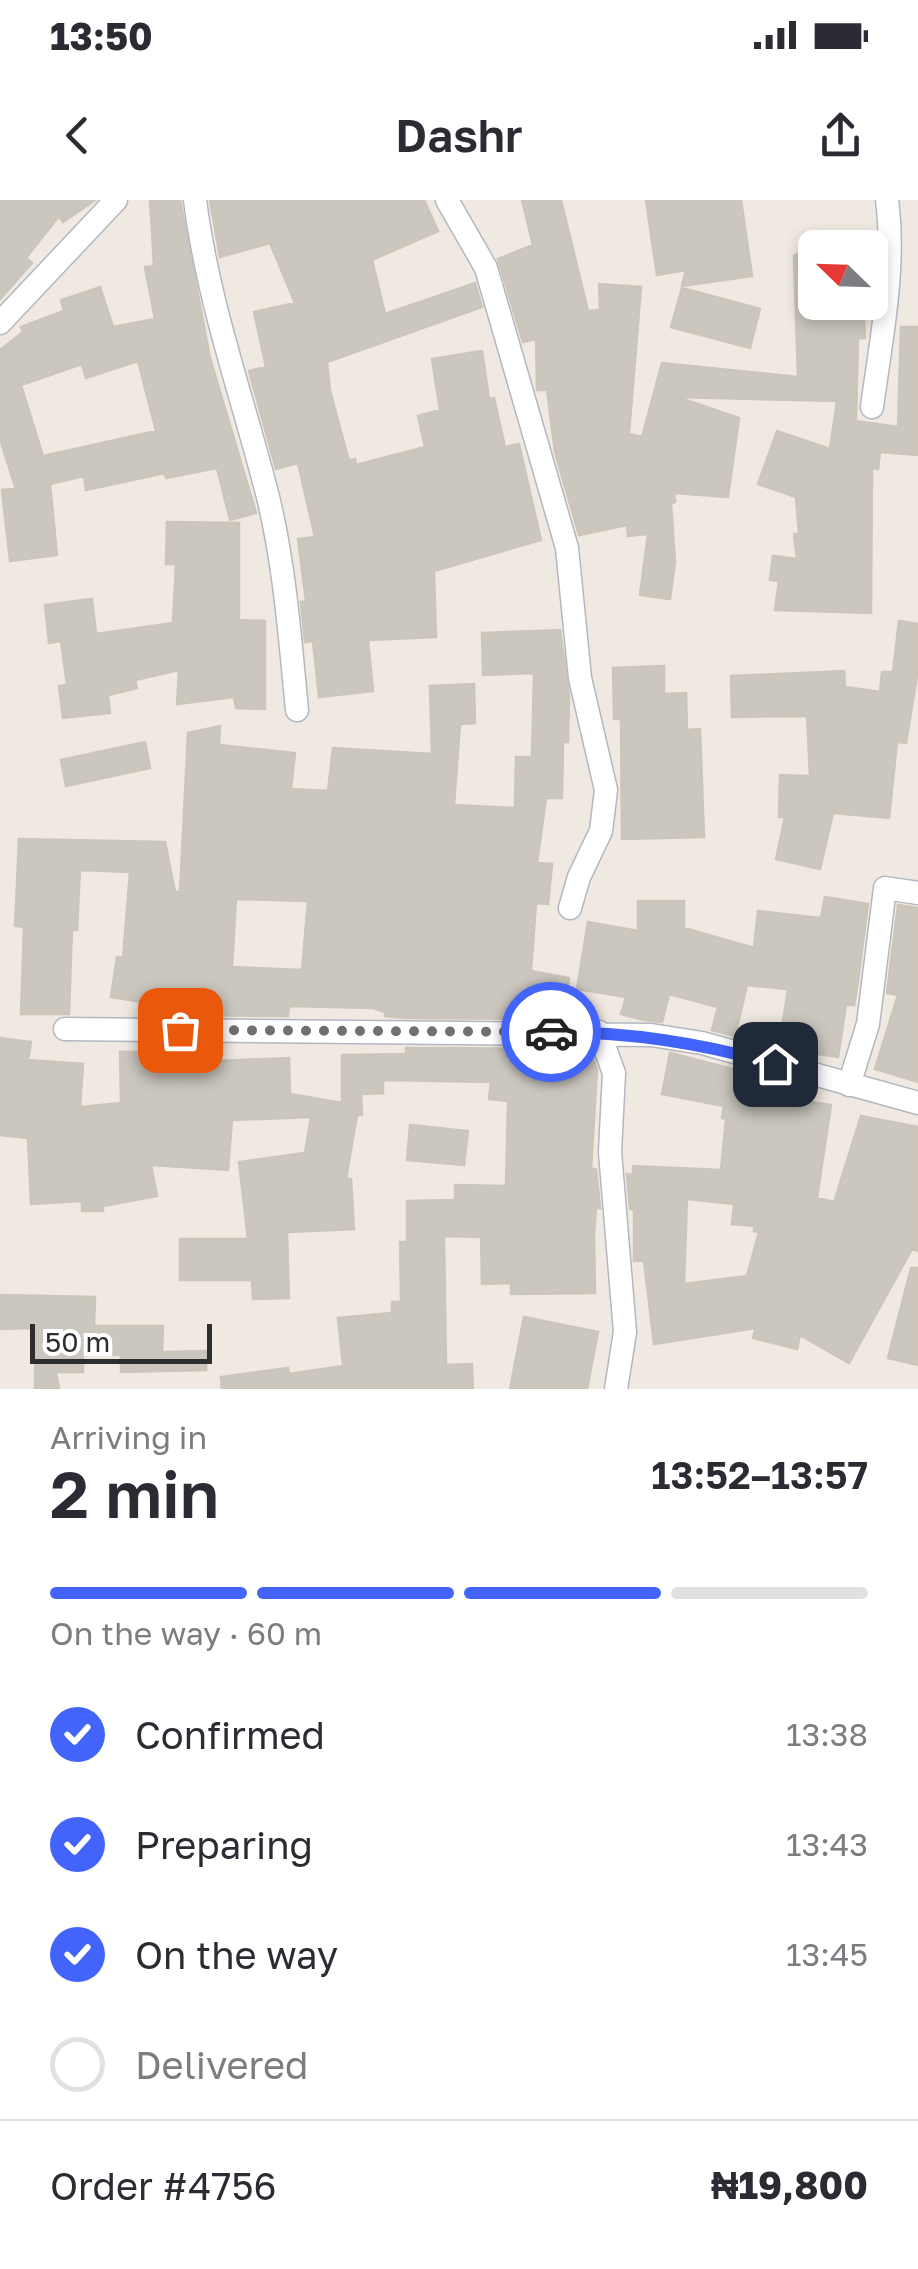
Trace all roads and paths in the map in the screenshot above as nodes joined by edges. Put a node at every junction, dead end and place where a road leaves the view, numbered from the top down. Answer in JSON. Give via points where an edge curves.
{"nodes":[{"id":1,"x":116,"y":200,"type":"edge"},
{"id":2,"x":195,"y":200,"type":"edge"},
{"id":3,"x":447,"y":200,"type":"edge"},
{"id":4,"x":887,"y":200,"type":"edge"},
{"id":5,"x":0,"y":322,"type":"edge"},
{"id":6,"x":872,"y":406,"type":"dead end"},
{"id":7,"x":296,"y":710,"type":"dead end"},
{"id":8,"x":918,"y":893,"type":"edge"},
{"id":9,"x":570,"y":908,"type":"dead end"},
{"id":10,"x":65,"y":1029,"type":"dead end"},
{"id":11,"x":599,"y":1032,"type":"junction"},
{"id":12,"x":849,"y":1085,"type":"junction"},
{"id":13,"x":918,"y":1103,"type":"edge"},
{"id":14,"x":616,"y":1389,"type":"edge"}],
"edges":[{"from":1,"to":5,"type":"street"},
{"from":2,"to":7,"type":"street","via":[[225,353],[268,498]]},
{"from":3,"to":9,"type":"street","via":[[486,268],[567,548],[580,678],[606,790],[601,831]]},
{"from":4,"to":6,"type":"street","via":[[886,296]]},
{"from":8,"to":12,"type":"street","via":[[885,888],[868,1024]]},
{"from":10,"to":11,"type":"street"},
{"from":11,"to":12,"type":"street","via":[[702,1043]]},
{"from":11,"to":14,"type":"street","via":[[614,1073],[610,1152],[626,1332]]},
{"from":12,"to":13,"type":"street"}]}
